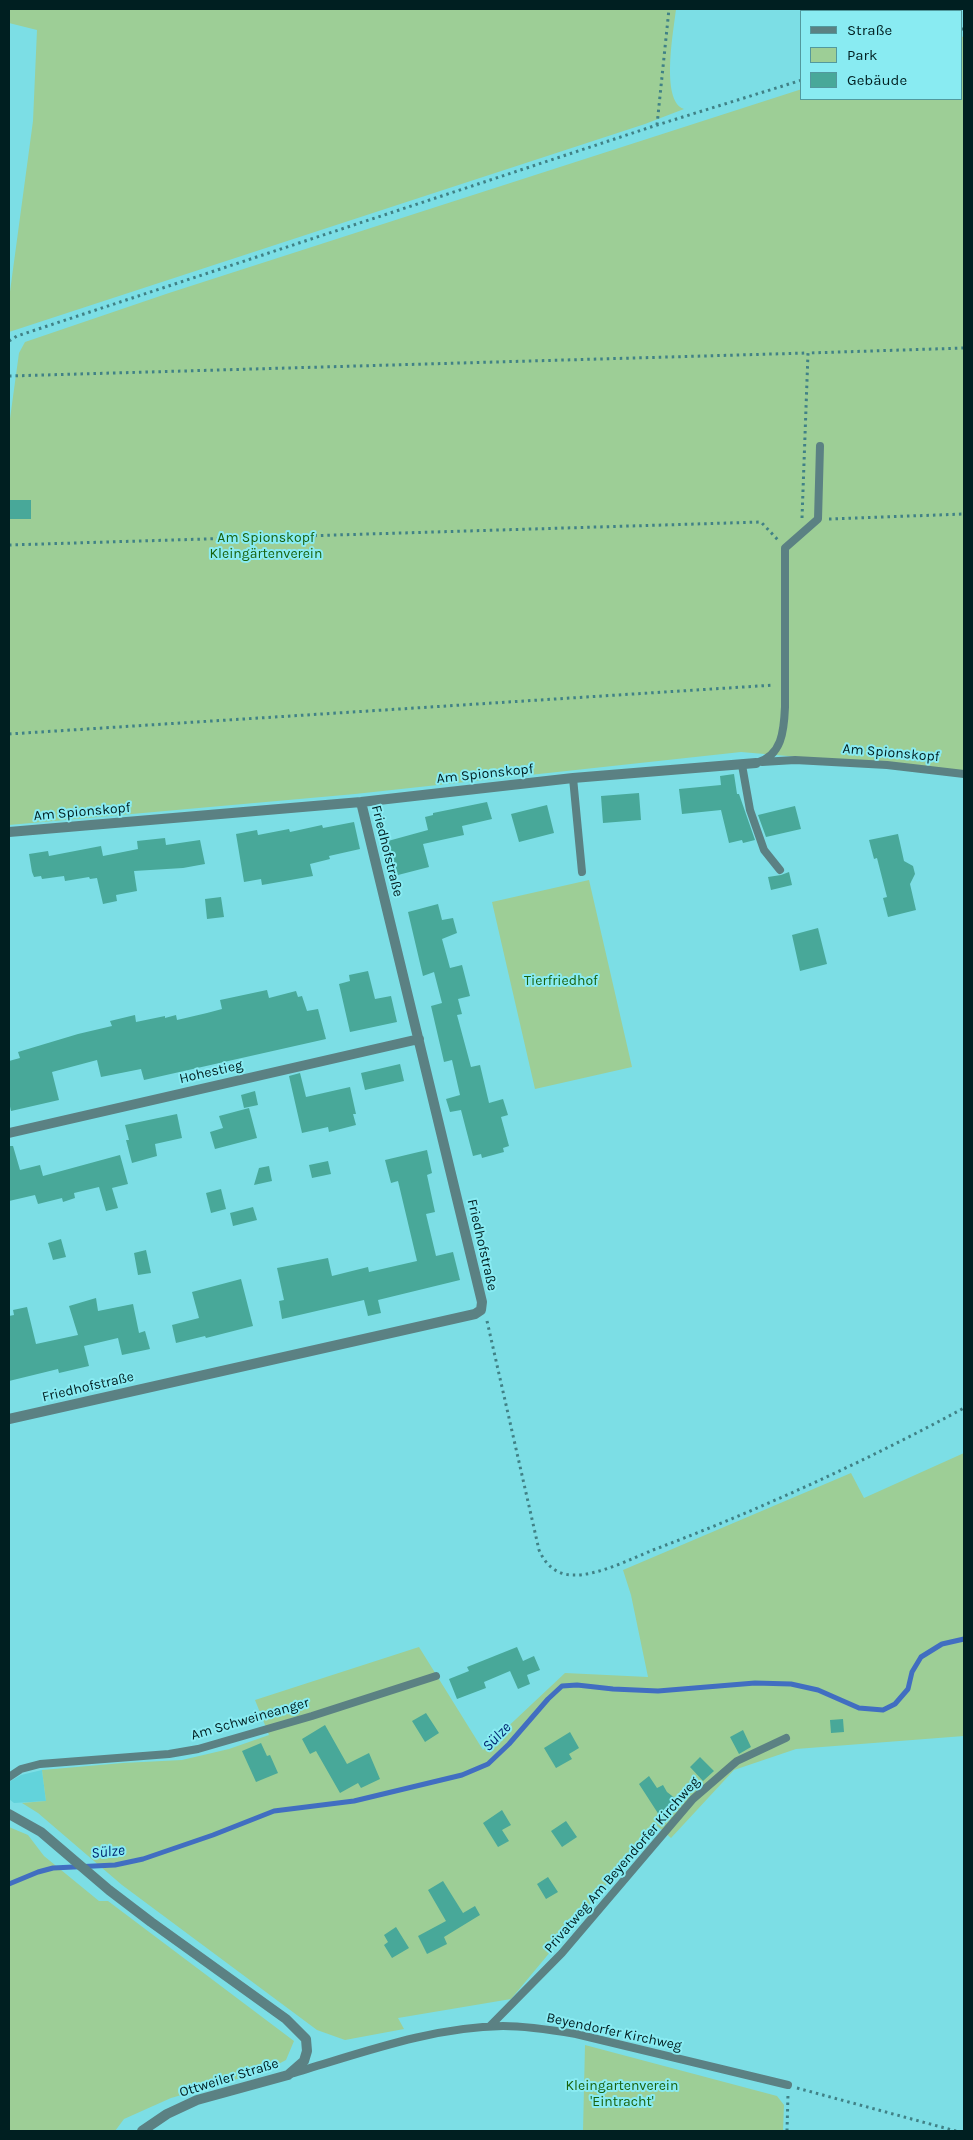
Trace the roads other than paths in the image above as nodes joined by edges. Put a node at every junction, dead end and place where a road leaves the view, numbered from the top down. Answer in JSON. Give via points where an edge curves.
{"nodes":[{"id":1,"x":820,"y":446,"type":"dead end"},
{"id":2,"x":756,"y":763,"type":"junction"},
{"id":3,"x":742,"y":764,"type":"junction"},
{"id":4,"x":964,"y":774,"type":"edge"},
{"id":5,"x":573,"y":778,"type":"junction"},
{"id":6,"x":361,"y":802,"type":"junction"},
{"id":7,"x":9,"y":832,"type":"edge"},
{"id":8,"x":780,"y":870,"type":"dead end"},
{"id":9,"x":582,"y":872,"type":"dead end"},
{"id":10,"x":419,"y":1039,"type":"junction"},
{"id":11,"x":9,"y":1133,"type":"edge"},
{"id":12,"x":9,"y":1419,"type":"edge"},
{"id":13,"x":436,"y":1676,"type":"dead end"},
{"id":14,"x":786,"y":1738,"type":"dead end"},
{"id":15,"x":9,"y":1777,"type":"edge"},
{"id":16,"x":9,"y":1814,"type":"edge"},
{"id":17,"x":490,"y":2026,"type":"junction"},
{"id":18,"x":288,"y":2075,"type":"junction"},
{"id":19,"x":788,"y":2085,"type":"road end"},
{"id":20,"x":142,"y":2131,"type":"edge"}],
"edges":[{"from":1,"to":2,"type":"lane","via":[[818,519],[785,548],[782,737],[772,754]]},
{"from":2,"to":3,"type":"street","name":"Am Spionskopf"},
{"from":2,"to":4,"type":"lane","name":"Am Spionskopf","via":[[818,761]]},
{"from":3,"to":5,"type":"street","name":"Am Spionskopf"},
{"from":3,"to":8,"type":"lane","via":[[750,810],[761,842]]},
{"from":5,"to":6,"type":"street","name":"Am Spionskopf"},
{"from":5,"to":9,"type":"lane"},
{"from":6,"to":7,"type":"street","name":"Am Spionskopf"},
{"from":6,"to":10,"type":"street","name":"Friedhofstraße"},
{"from":10,"to":11,"type":"street","name":"Hohestieg"},
{"from":10,"to":12,"type":"street","name":"Friedhofstraße","via":[[482,1302],[478,1313]]},
{"from":13,"to":15,"type":"lane","name":"Am Schweineanger","via":[[204,1748],[170,1754],[40,1764]]},
{"from":14,"to":17,"type":"lane","name":"Privatweg Am Beyendorfer Kirchweg","via":[[737,1761],[693,1799],[562,1953]]},
{"from":16,"to":18,"type":"street","name":"Ottweiler Straße","via":[[32,1826],[109,1890],[286,2019],[306,2040],[307,2051],[304,2061]]},
{"from":17,"to":18,"type":"lane","name":"Beyendorfer Kirchweg","via":[[423,2036]]},
{"from":17,"to":19,"type":"lane","name":"Beyendorfer Kirchweg","via":[[576,2034]]},
{"from":18,"to":20,"type":"street","name":"Ottweiler Straße","via":[[197,2100],[167,2114]]}]}
